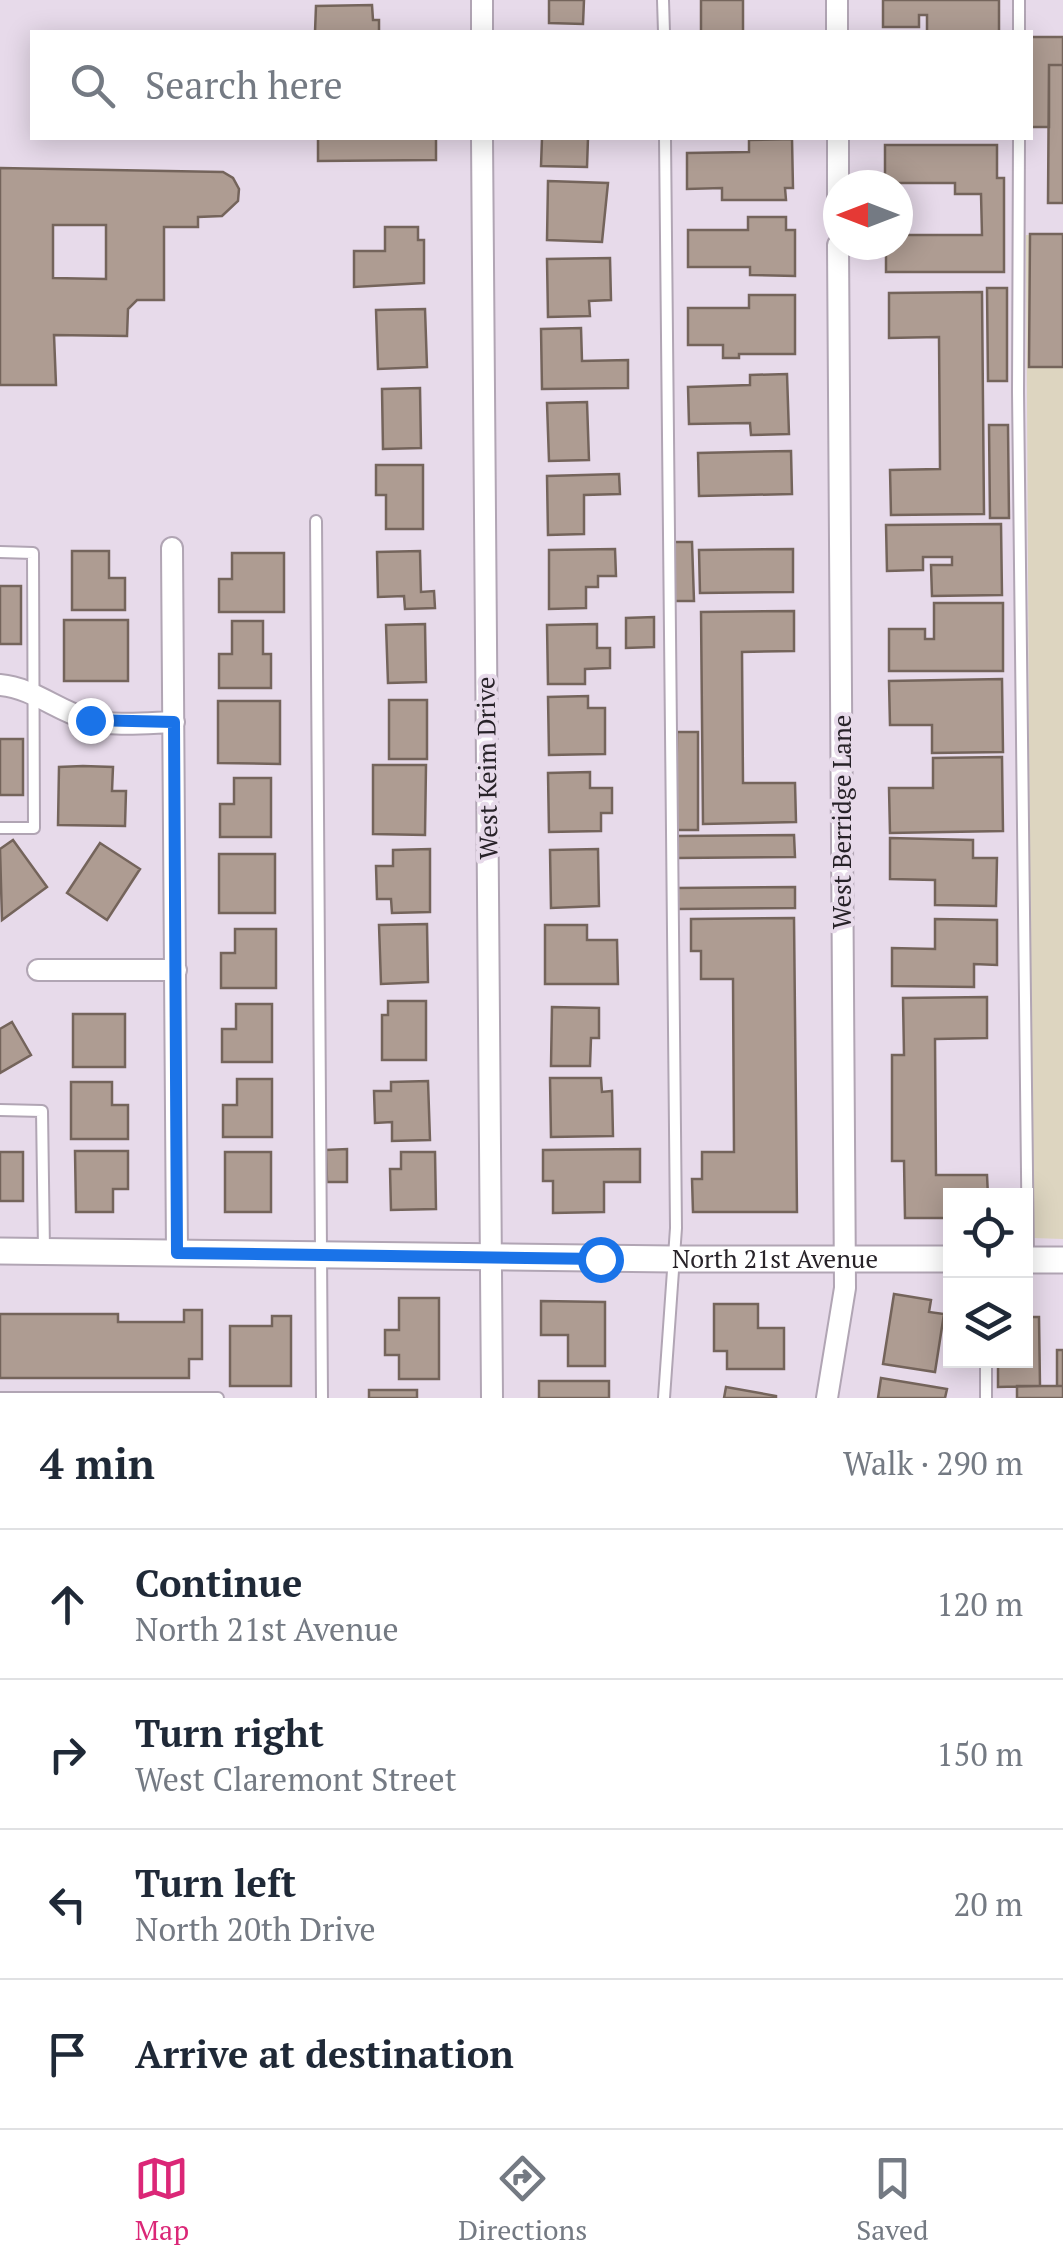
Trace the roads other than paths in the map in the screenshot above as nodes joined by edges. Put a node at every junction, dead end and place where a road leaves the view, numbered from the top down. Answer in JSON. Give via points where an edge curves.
{"nodes":[{"id":1,"x":482,"y":0,"type":"edge"},
{"id":2,"x":663,"y":0,"type":"edge"},
{"id":3,"x":836,"y":0,"type":"edge"},
{"id":4,"x":1019,"y":0,"type":"edge"},
{"id":5,"x":482,"y":30,"type":"edge"},
{"id":6,"x":664,"y":30,"type":"edge"},
{"id":7,"x":837,"y":30,"type":"edge"},
{"id":8,"x":1019,"y":30,"type":"edge"},
{"id":9,"x":482,"y":140,"type":"edge"},
{"id":10,"x":664,"y":140,"type":"edge"},
{"id":11,"x":838,"y":140,"type":"edge"},
{"id":12,"x":1019,"y":140,"type":"edge"},
{"id":13,"x":838,"y":170,"type":"edge"},
{"id":14,"x":838,"y":260,"type":"edge"},
{"id":15,"x":316,"y":521,"type":"dead end"},
{"id":16,"x":172,"y":548,"type":"dead end"},
{"id":17,"x":0,"y":552,"type":"edge"},
{"id":18,"x":0,"y":685,"type":"edge"},
{"id":19,"x":32,"y":691,"type":"junction"},
{"id":20,"x":174,"y":722,"type":"junction"},
{"id":21,"x":0,"y":828,"type":"edge"},
{"id":22,"x":38,"y":970,"type":"dead end"},
{"id":23,"x":176,"y":970,"type":"junction"},
{"id":24,"x":0,"y":1110,"type":"edge"},
{"id":25,"x":1026,"y":1188,"type":"edge"},
{"id":26,"x":0,"y":1251,"type":"edge"},
{"id":27,"x":44,"y":1251,"type":"junction"},
{"id":28,"x":177,"y":1253,"type":"junction"},
{"id":29,"x":321,"y":1255,"type":"junction"},
{"id":30,"x":490,"y":1257,"type":"junction"},
{"id":31,"x":845,"y":1258,"type":"junction"},
{"id":32,"x":673,"y":1259,"type":"junction"},
{"id":33,"x":943,"y":1259,"type":"edge"},
{"id":34,"x":1033,"y":1260,"type":"edge"},
{"id":35,"x":1063,"y":1260,"type":"edge"},
{"id":36,"x":986,"y":1368,"type":"edge"},
{"id":37,"x":133,"y":1397,"type":"edge"},
{"id":38,"x":218,"y":1397,"type":"edge"},
{"id":39,"x":0,"y":1398,"type":"edge"},
{"id":40,"x":322,"y":1398,"type":"edge"},
{"id":41,"x":492,"y":1398,"type":"edge"},
{"id":42,"x":664,"y":1398,"type":"edge"},
{"id":43,"x":827,"y":1398,"type":"edge"},
{"id":44,"x":986,"y":1398,"type":"edge"}],
"edges":[{"from":1,"to":5,"type":"street"},
{"from":2,"to":6,"type":"lane"},
{"from":3,"to":7,"type":"street"},
{"from":4,"to":8,"type":"lane"},
{"from":9,"to":30,"type":"street","name":"West Keim Drive"},
{"from":10,"to":32,"type":"lane"},
{"from":11,"to":13,"type":"street"},
{"from":12,"to":25,"type":"lane"},
{"from":14,"to":31,"type":"street","name":"West Berridge Lane"},
{"from":15,"to":29,"type":"lane"},
{"from":16,"to":20,"type":"street"},
{"from":17,"to":19,"type":"lane","via":[[33,554]]},
{"from":18,"to":19,"type":"street"},
{"from":19,"to":20,"type":"street","via":[[90,720]]},
{"from":19,"to":21,"type":"lane","via":[[34,828]]},
{"from":20,"to":23,"type":"street"},
{"from":22,"to":23,"type":"street"},
{"from":23,"to":28,"type":"street"},
{"from":24,"to":27,"type":"lane","via":[[42,1111]]},
{"from":26,"to":27,"type":"street","name":"North 21st Avenue"},
{"from":27,"to":28,"type":"street","name":"North 21st Avenue"},
{"from":28,"to":29,"type":"street","name":"North 21st Avenue"},
{"from":29,"to":30,"type":"street","name":"North 21st Avenue"},
{"from":29,"to":40,"type":"lane"},
{"from":30,"to":32,"type":"street","name":"North 21st Avenue"},
{"from":30,"to":41,"type":"street","name":"West Keim Drive"},
{"from":31,"to":32,"type":"street","name":"North 21st Avenue"},
{"from":31,"to":33,"type":"street","name":"North 21st Avenue"},
{"from":31,"to":43,"type":"street","name":"West Berridge Lane"},
{"from":32,"to":42,"type":"lane"},
{"from":34,"to":35,"type":"street"},
{"from":36,"to":44,"type":"lane"},
{"from":37,"to":38,"type":"lane"},
{"from":37,"to":39,"type":"lane"}]}
